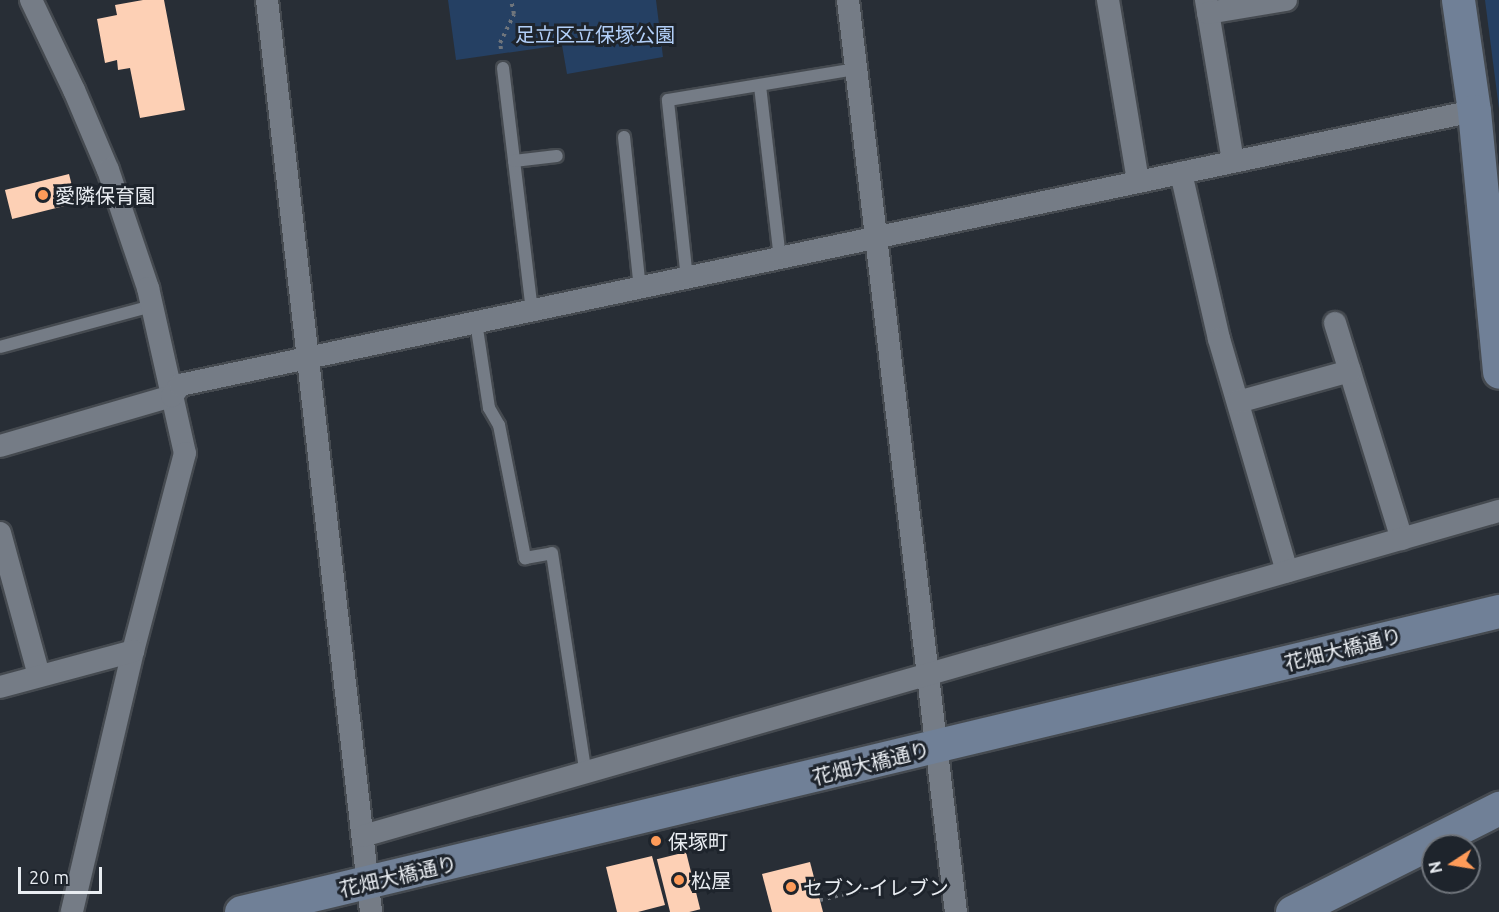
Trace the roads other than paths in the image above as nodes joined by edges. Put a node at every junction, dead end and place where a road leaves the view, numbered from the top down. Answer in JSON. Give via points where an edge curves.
{"nodes":[{"id":1,"x":31,"y":0,"type":"edge"},
{"id":2,"x":267,"y":0,"type":"edge"},
{"id":3,"x":848,"y":0,"type":"edge"},
{"id":4,"x":1108,"y":0,"type":"edge"},
{"id":5,"x":1286,"y":0,"type":"edge"},
{"id":6,"x":1458,"y":0,"type":"edge"},
{"id":7,"x":1207,"y":6,"type":"edge"},
{"id":8,"x":503,"y":68,"type":"road end"},
{"id":9,"x":856,"y":69,"type":"junction"},
{"id":10,"x":760,"y":86,"type":"junction"},
{"id":11,"x":1474,"y":111,"type":"junction"},
{"id":12,"x":624,"y":137,"type":"dead end"},
{"id":13,"x":557,"y":156,"type":"dead end"},
{"id":14,"x":514,"y":161,"type":"junction"},
{"id":15,"x":1233,"y":161,"type":"junction"},
{"id":16,"x":1180,"y":173,"type":"junction"},
{"id":17,"x":1138,"y":182,"type":"junction"},
{"id":18,"x":877,"y":239,"type":"junction"},
{"id":19,"x":780,"y":259,"type":"junction"},
{"id":20,"x":687,"y":279,"type":"junction"},
{"id":21,"x":640,"y":289,"type":"junction"},
{"id":22,"x":152,"y":306,"type":"junction"},
{"id":23,"x":532,"y":311,"type":"junction"},
{"id":24,"x":476,"y":322,"type":"junction"},
{"id":25,"x":1335,"y":323,"type":"dead end"},
{"id":26,"x":0,"y":347,"type":"edge"},
{"id":27,"x":307,"y":359,"type":"junction"},
{"id":28,"x":1350,"y":371,"type":"junction"},
{"id":29,"x":1499,"y":372,"type":"edge"},
{"id":30,"x":172,"y":396,"type":"junction"},
{"id":31,"x":1238,"y":402,"type":"junction"},
{"id":32,"x":0,"y":446,"type":"edge"},
{"id":33,"x":1499,"y":511,"type":"edge"},
{"id":34,"x":0,"y":533,"type":"edge"},
{"id":35,"x":1402,"y":539,"type":"junction"},
{"id":36,"x":1287,"y":571,"type":"junction"},
{"id":37,"x":1499,"y":611,"type":"edge"},
{"id":38,"x":133,"y":651,"type":"junction"},
{"id":39,"x":928,"y":674,"type":"junction"},
{"id":40,"x":39,"y":676,"type":"junction"},
{"id":41,"x":0,"y":687,"type":"edge"},
{"id":42,"x":935,"y":748,"type":"junction"},
{"id":43,"x":586,"y":774,"type":"junction"},
{"id":44,"x":1499,"y":808,"type":"edge"},
{"id":45,"x":363,"y":836,"type":"junction"},
{"id":46,"x":370,"y":898,"type":"edge"},
{"id":47,"x":72,"y":912,"type":"edge"},
{"id":48,"x":241,"y":912,"type":"edge"},
{"id":49,"x":956,"y":912,"type":"edge"},
{"id":50,"x":1292,"y":912,"type":"edge"}],
"edges":[{"from":1,"to":22,"type":"street","via":[[108,170]]},
{"from":2,"to":27,"type":"street"},
{"from":3,"to":9,"type":"street"},
{"from":4,"to":17,"type":"street"},
{"from":5,"to":7,"type":"street"},
{"from":6,"to":11,"type":"street"},
{"from":7,"to":15,"type":"street"},
{"from":8,"to":14,"type":"lane"},
{"from":9,"to":10,"type":"lane"},
{"from":9,"to":18,"type":"street"},
{"from":10,"to":19,"type":"lane"},
{"from":10,"to":20,"type":"lane","via":[[668,100]]},
{"from":11,"to":15,"type":"street"},
{"from":11,"to":29,"type":"street"},
{"from":12,"to":21,"type":"lane"},
{"from":13,"to":14,"type":"lane"},
{"from":14,"to":23,"type":"lane"},
{"from":15,"to":16,"type":"street"},
{"from":16,"to":17,"type":"street"},
{"from":16,"to":31,"type":"street"},
{"from":17,"to":18,"type":"street"},
{"from":18,"to":19,"type":"street"},
{"from":18,"to":39,"type":"street"},
{"from":19,"to":20,"type":"street"},
{"from":20,"to":21,"type":"street"},
{"from":21,"to":23,"type":"street"},
{"from":22,"to":26,"type":"lane"},
{"from":22,"to":30,"type":"street"},
{"from":23,"to":24,"type":"street"},
{"from":24,"to":27,"type":"street"},
{"from":24,"to":43,"type":"lane","via":[[489,408],[499,425],[525,558],[552,553]]},
{"from":25,"to":28,"type":"street"},
{"from":27,"to":30,"type":"street","via":[[180,385]]},
{"from":27,"to":45,"type":"street"},
{"from":28,"to":31,"type":"street"},
{"from":28,"to":35,"type":"street"},
{"from":30,"to":32,"type":"street"},
{"from":30,"to":38,"type":"street","via":[[185,453]]},
{"from":31,"to":36,"type":"street"},
{"from":33,"to":35,"type":"street"},
{"from":34,"to":40,"type":"street"},
{"from":35,"to":36,"type":"street"},
{"from":36,"to":39,"type":"street"},
{"from":37,"to":42,"type":"street","name":"花畑大橋通り"},
{"from":38,"to":40,"type":"street"},
{"from":38,"to":47,"type":"street"},
{"from":39,"to":42,"type":"street"},
{"from":39,"to":43,"type":"street"},
{"from":40,"to":41,"type":"street"},
{"from":42,"to":46,"type":"street","name":"花畑大橋通り"},
{"from":42,"to":49,"type":"street"},
{"from":43,"to":45,"type":"street"},
{"from":44,"to":50,"type":"street"},
{"from":45,"to":46,"type":"street"},
{"from":46,"to":48,"type":"street","name":"花畑大橋通り"}]}
